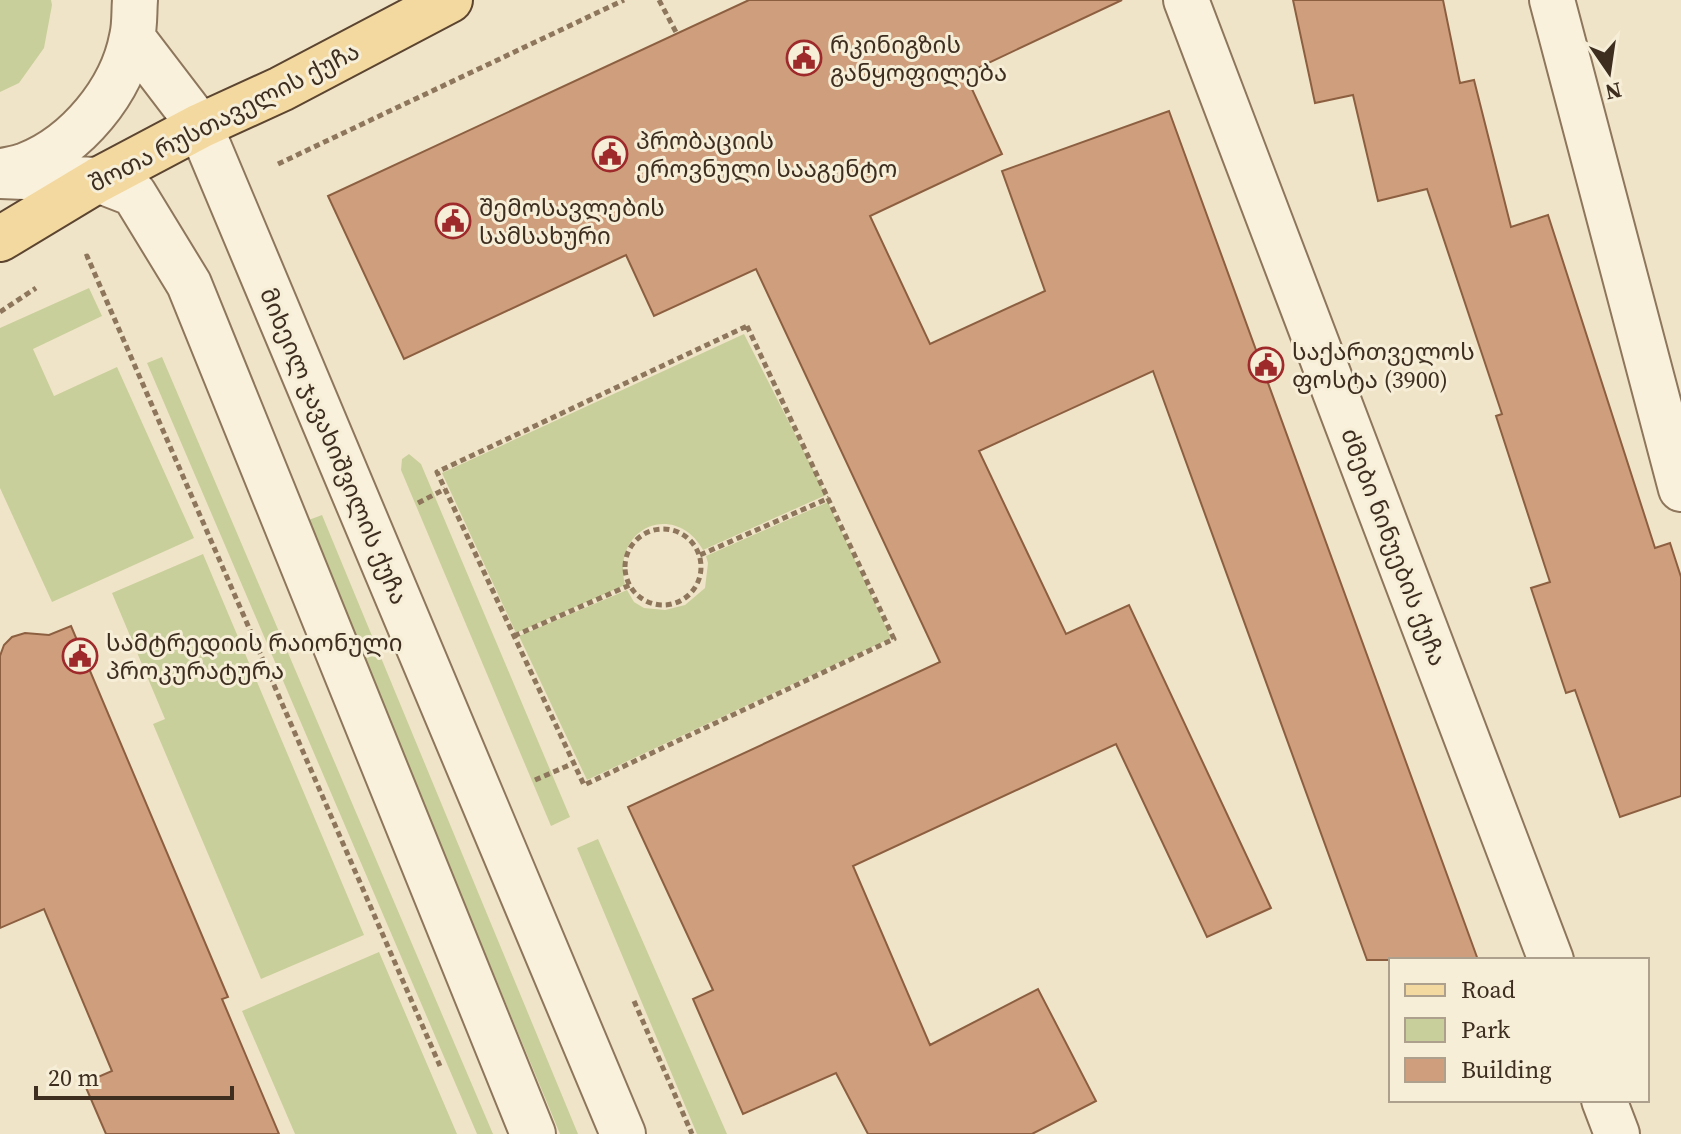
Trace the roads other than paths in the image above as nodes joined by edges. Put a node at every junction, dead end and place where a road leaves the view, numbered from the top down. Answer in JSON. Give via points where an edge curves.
{"nodes":[{"id":1,"x":450,"y":0,"type":"edge"},
{"id":2,"x":1186,"y":0,"type":"edge"},
{"id":3,"x":1552,"y":0,"type":"edge"},
{"id":4,"x":134,"y":19,"type":"edge"},
{"id":5,"x":200,"y":126,"type":"junction"},
{"id":6,"x":0,"y":174,"type":"edge"},
{"id":7,"x":98,"y":180,"type":"junction"},
{"id":8,"x":0,"y":239,"type":"edge"},
{"id":9,"x":1681,"y":489,"type":"edge"},
{"id":10,"x":1550,"y":958,"type":"edge"},
{"id":11,"x":1605,"y":1102,"type":"edge"},
{"id":12,"x":533,"y":1134,"type":"edge"},
{"id":13,"x":623,"y":1134,"type":"edge"},
{"id":14,"x":1617,"y":1134,"type":"edge"}],
"edges":[{"from":1,"to":5,"type":"main road","name":"შოთა რუსთაველის ქუჩა"},
{"from":2,"to":10,"type":"street","name":"ძმები ნინუების ქუჩა"},
{"from":3,"to":9,"type":"street"},
{"from":4,"to":5,"type":"street","name":"მიხეილ ჯავახიშვილის ქუჩა"},
{"from":4,"to":6,"type":"street","via":[[118,78],[95,114],[64,144]]},
{"from":5,"to":7,"type":"main road","name":"შოთა რუსთაველის ქუჩა"},
{"from":5,"to":13,"type":"street","name":"მიხეილ ჯავახიშვილის ქუჩა"},
{"from":6,"to":7,"type":"street"},
{"from":7,"to":8,"type":"main road","name":"შოთა რუსთაველის ქუჩა"},
{"from":7,"to":12,"type":"street","via":[[134,194],[189,284]]},
{"from":11,"to":14,"type":"street"}]}
